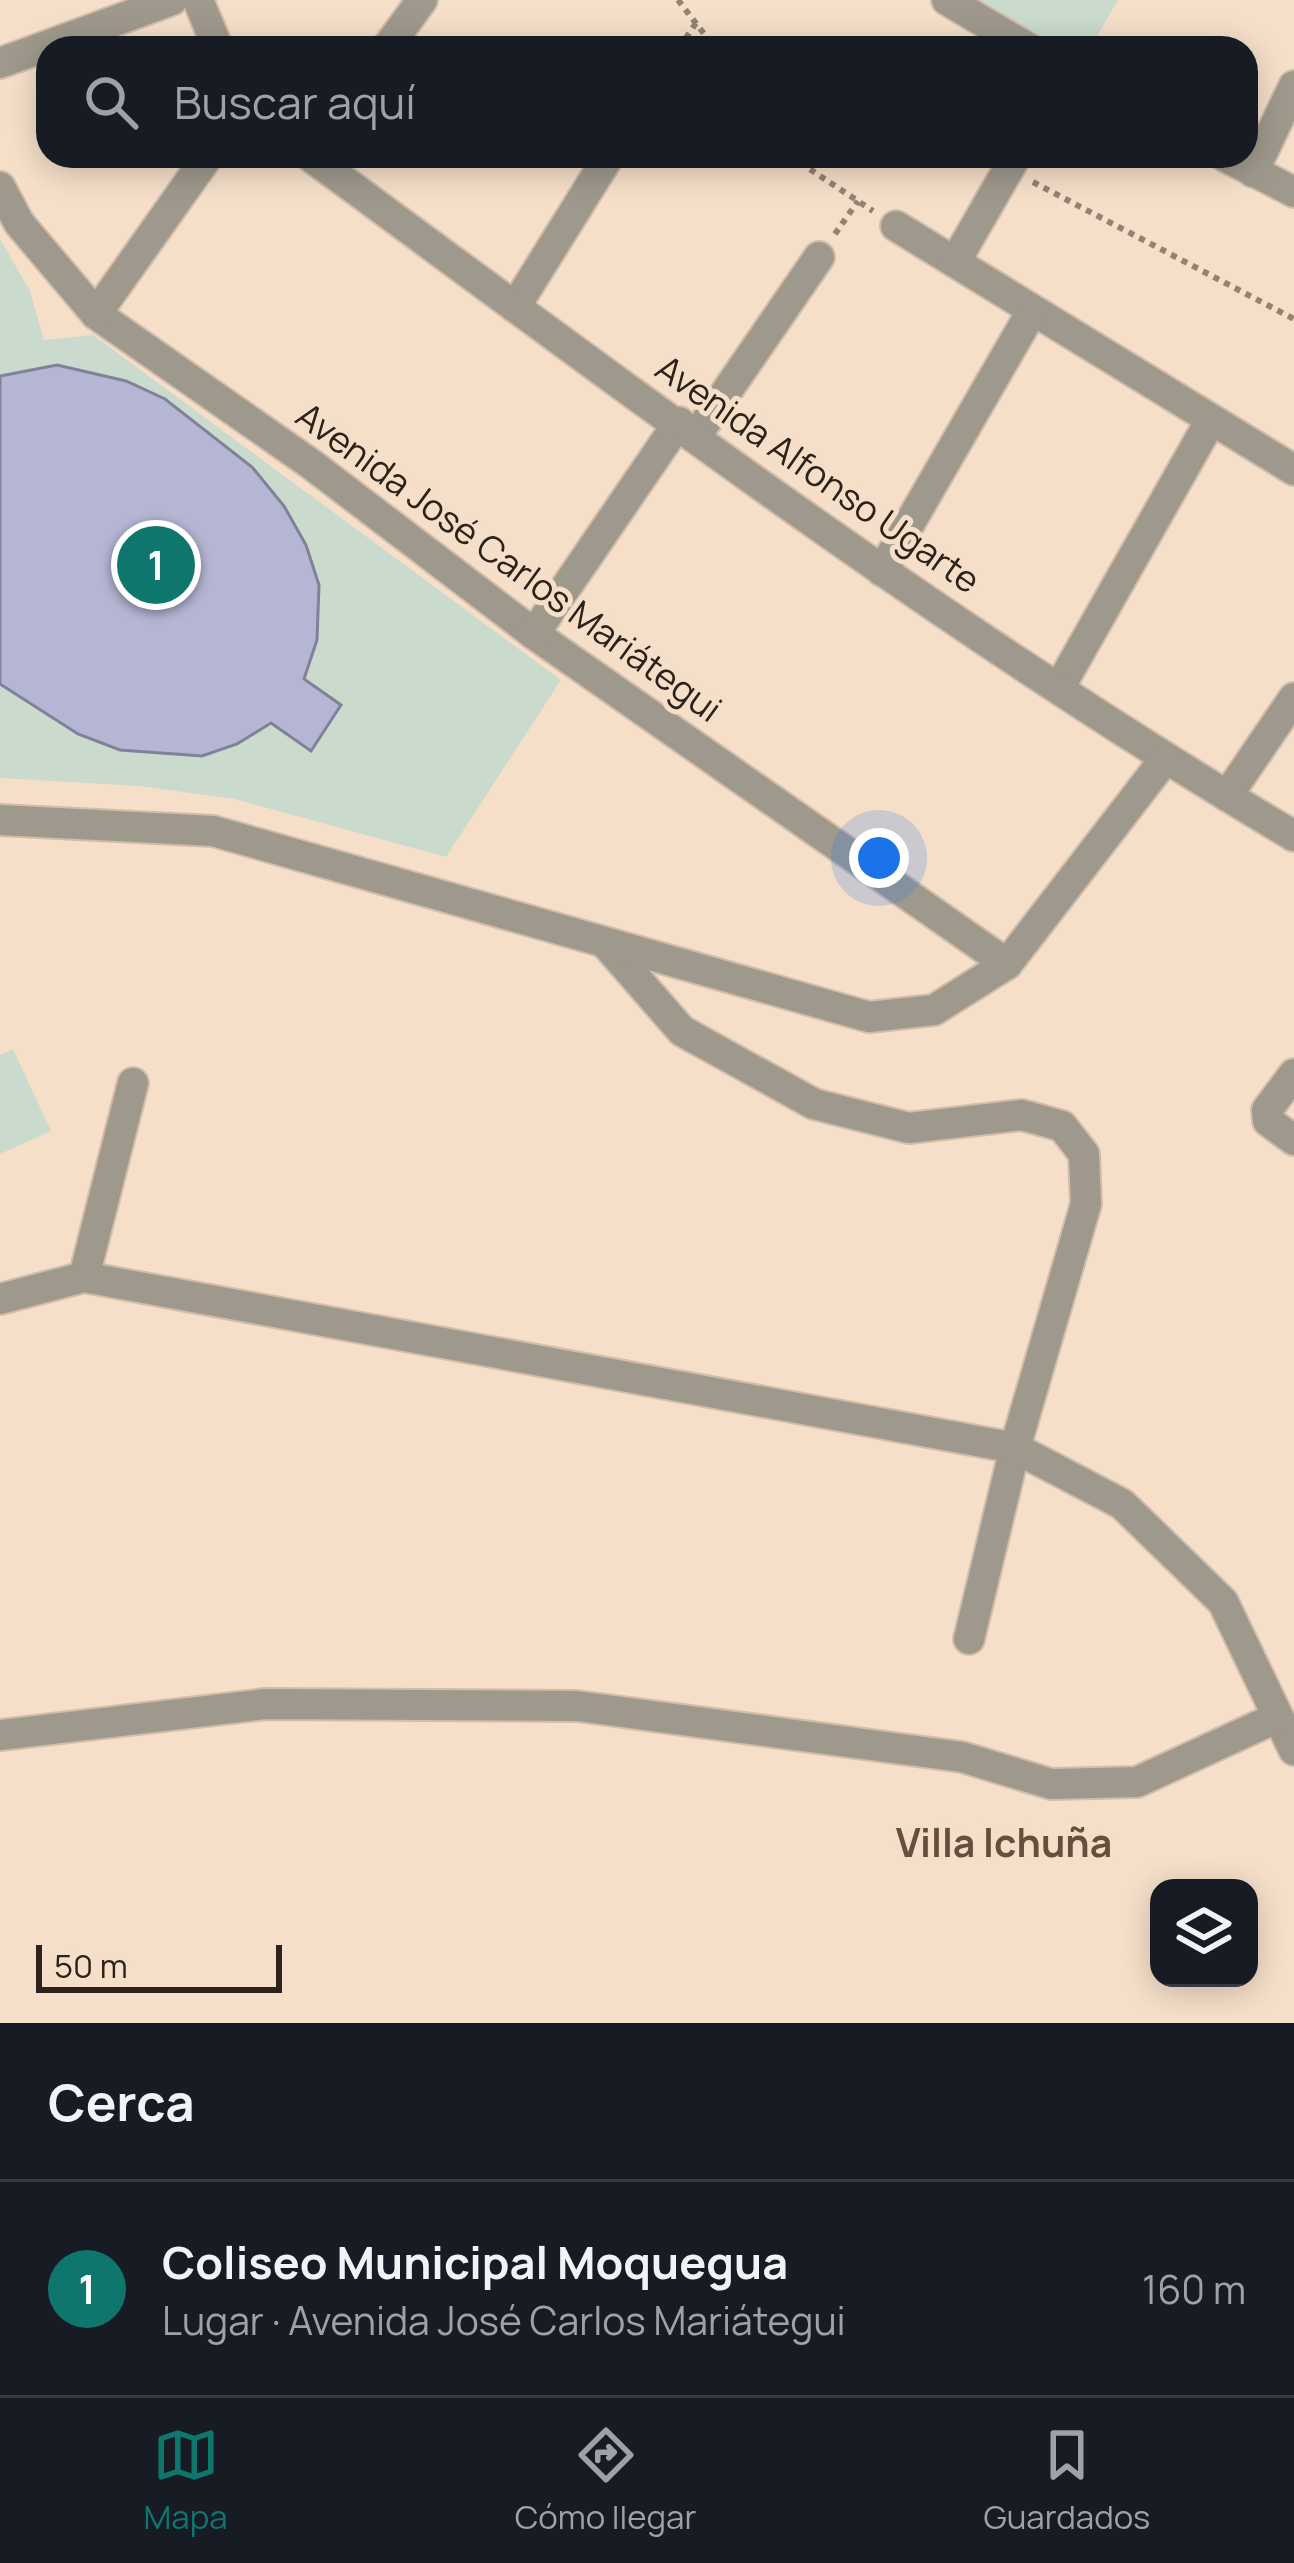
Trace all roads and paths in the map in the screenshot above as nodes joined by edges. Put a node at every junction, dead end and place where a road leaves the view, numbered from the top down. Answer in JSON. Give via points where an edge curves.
{"nodes":[{"id":1,"x":172,"y":0,"type":"edge"},
{"id":2,"x":198,"y":0,"type":"edge"},
{"id":3,"x":422,"y":0,"type":"edge"},
{"id":4,"x":678,"y":0,"type":"edge"},
{"id":5,"x":947,"y":0,"type":"edge"},
{"id":6,"x":696,"y":23,"type":"junction"},
{"id":7,"x":74,"y":36,"type":"edge"},
{"id":8,"x":213,"y":36,"type":"edge"},
{"id":9,"x":396,"y":36,"type":"edge"},
{"id":10,"x":687,"y":36,"type":"edge"},
{"id":11,"x":706,"y":36,"type":"edge"},
{"id":12,"x":1008,"y":36,"type":"edge"},
{"id":13,"x":36,"y":50,"type":"edge"},
{"id":14,"x":0,"y":63,"type":"edge"},
{"id":15,"x":1294,"y":86,"type":"edge"},
{"id":16,"x":1258,"y":162,"type":"edge"},
{"id":17,"x":199,"y":168,"type":"edge"},
{"id":18,"x":326,"y":168,"type":"edge"},
{"id":19,"x":602,"y":168,"type":"edge"},
{"id":20,"x":808,"y":168,"type":"edge"},
{"id":21,"x":1009,"y":168,"type":"edge"},
{"id":22,"x":1021,"y":168,"type":"edge"},
{"id":23,"x":1246,"y":168,"type":"edge"},
{"id":24,"x":1255,"y":168,"type":"edge"},
{"id":25,"x":1253,"y":172,"type":"junction"},
{"id":26,"x":0,"y":187,"type":"edge"},
{"id":27,"x":1294,"y":191,"type":"edge"},
{"id":28,"x":858,"y":201,"type":"junction"},
{"id":29,"x":896,"y":226,"type":"joint"},
{"id":30,"x":819,"y":257,"type":"joint"},
{"id":31,"x":955,"y":262,"type":"junction"},
{"id":32,"x":515,"y":307,"type":"junction"},
{"id":33,"x":1030,"y":313,"type":"junction"},
{"id":34,"x":96,"y":314,"type":"junction"},
{"id":35,"x":1294,"y":320,"type":"edge"},
{"id":36,"x":1211,"y":420,"type":"junction"},
{"id":37,"x":687,"y":429,"type":"junction"},
{"id":38,"x":1294,"y":470,"type":"edge"},
{"id":39,"x":882,"y":571,"type":"junction"},
{"id":40,"x":534,"y":634,"type":"junction"},
{"id":41,"x":1059,"y":688,"type":"junction"},
{"id":42,"x":1289,"y":718,"type":"edge"},
{"id":43,"x":1165,"y":760,"type":"junction"},
{"id":44,"x":1227,"y":796,"type":"junction"},
{"id":45,"x":0,"y":820,"type":"edge"},
{"id":46,"x":1294,"y":836,"type":"edge"},
{"id":47,"x":606,"y":944,"type":"junction"},
{"id":48,"x":1007,"y":964,"type":"junction"},
{"id":49,"x":1294,"y":1074,"type":"edge"},
{"id":50,"x":133,"y":1083,"type":"dead end"},
{"id":51,"x":1294,"y":1140,"type":"edge"},
{"id":52,"x":84,"y":1277,"type":"junction"},
{"id":53,"x":0,"y":1299,"type":"edge"},
{"id":54,"x":1016,"y":1448,"type":"junction"},
{"id":55,"x":968,"y":1639,"type":"dead end"},
{"id":56,"x":1278,"y":1717,"type":"junction"},
{"id":57,"x":0,"y":1735,"type":"edge"},
{"id":58,"x":1294,"y":1750,"type":"edge"}],
"edges":[{"from":1,"to":7,"type":"street"},
{"from":2,"to":8,"type":"street"},
{"from":3,"to":9,"type":"street"},
{"from":4,"to":6,"type":"path"},
{"from":5,"to":12,"type":"street"},
{"from":6,"to":10,"type":"path"},
{"from":6,"to":11,"type":"path"},
{"from":13,"to":14,"type":"street"},
{"from":15,"to":16,"type":"street"},
{"from":17,"to":34,"type":"street"},
{"from":18,"to":32,"type":"street","name":"Avenida Alfonso Ugarte"},
{"from":19,"to":32,"type":"street"},
{"from":20,"to":28,"type":"path"},
{"from":21,"to":31,"type":"street"},
{"from":22,"to":35,"type":"path"},
{"from":23,"to":25,"type":"street"},
{"from":24,"to":25,"type":"street"},
{"from":25,"to":27,"type":"street"},
{"from":26,"to":34,"type":"street","name":"Avenida José Carlos Mariátegui","via":[[19,223]]},
{"from":28,"to":29,"type":"path"},
{"from":28,"to":30,"type":"path"},
{"from":29,"to":31,"type":"street"},
{"from":30,"to":37,"type":"street"},
{"from":31,"to":33,"type":"street"},
{"from":32,"to":37,"type":"street","name":"Avenida Alfonso Ugarte"},
{"from":33,"to":36,"type":"street"},
{"from":33,"to":39,"type":"street"},
{"from":34,"to":40,"type":"street","name":"Avenida José Carlos Mariátegui"},
{"from":36,"to":38,"type":"street"},
{"from":36,"to":41,"type":"street"},
{"from":37,"to":39,"type":"street","name":"Avenida Alfonso Ugarte"},
{"from":37,"to":40,"type":"street"},
{"from":39,"to":41,"type":"street","name":"Avenida Alfonso Ugarte"},
{"from":40,"to":48,"type":"street","name":"Avenida José Carlos Mariátegui"},
{"from":41,"to":43,"type":"street","name":"Avenida Alfonso Ugarte"},
{"from":42,"to":44,"type":"street"},
{"from":43,"to":44,"type":"street","name":"Avenida Alfonso Ugarte"},
{"from":43,"to":48,"type":"street"},
{"from":44,"to":46,"type":"street","name":"Avenida Alfonso Ugarte"},
{"from":45,"to":47,"type":"street","via":[[213,831]]},
{"from":47,"to":48,"type":"street","via":[[869,1017],[934,1010]]},
{"from":47,"to":54,"type":"street","via":[[682,1031],[814,1104],[909,1128],[1022,1115],[1062,1126],[1084,1154],[1086,1204]]},
{"from":49,"to":51,"type":"street","via":[[1267,1110],[1268,1121]]},
{"from":50,"to":52,"type":"street"},
{"from":52,"to":53,"type":"street"},
{"from":52,"to":54,"type":"street"},
{"from":54,"to":55,"type":"street"},
{"from":54,"to":56,"type":"street","via":[[1122,1504],[1223,1602]]},
{"from":56,"to":57,"type":"street","via":[[1137,1782],[1051,1784],[962,1757],[577,1706],[265,1704]]},
{"from":56,"to":58,"type":"street"}]}
